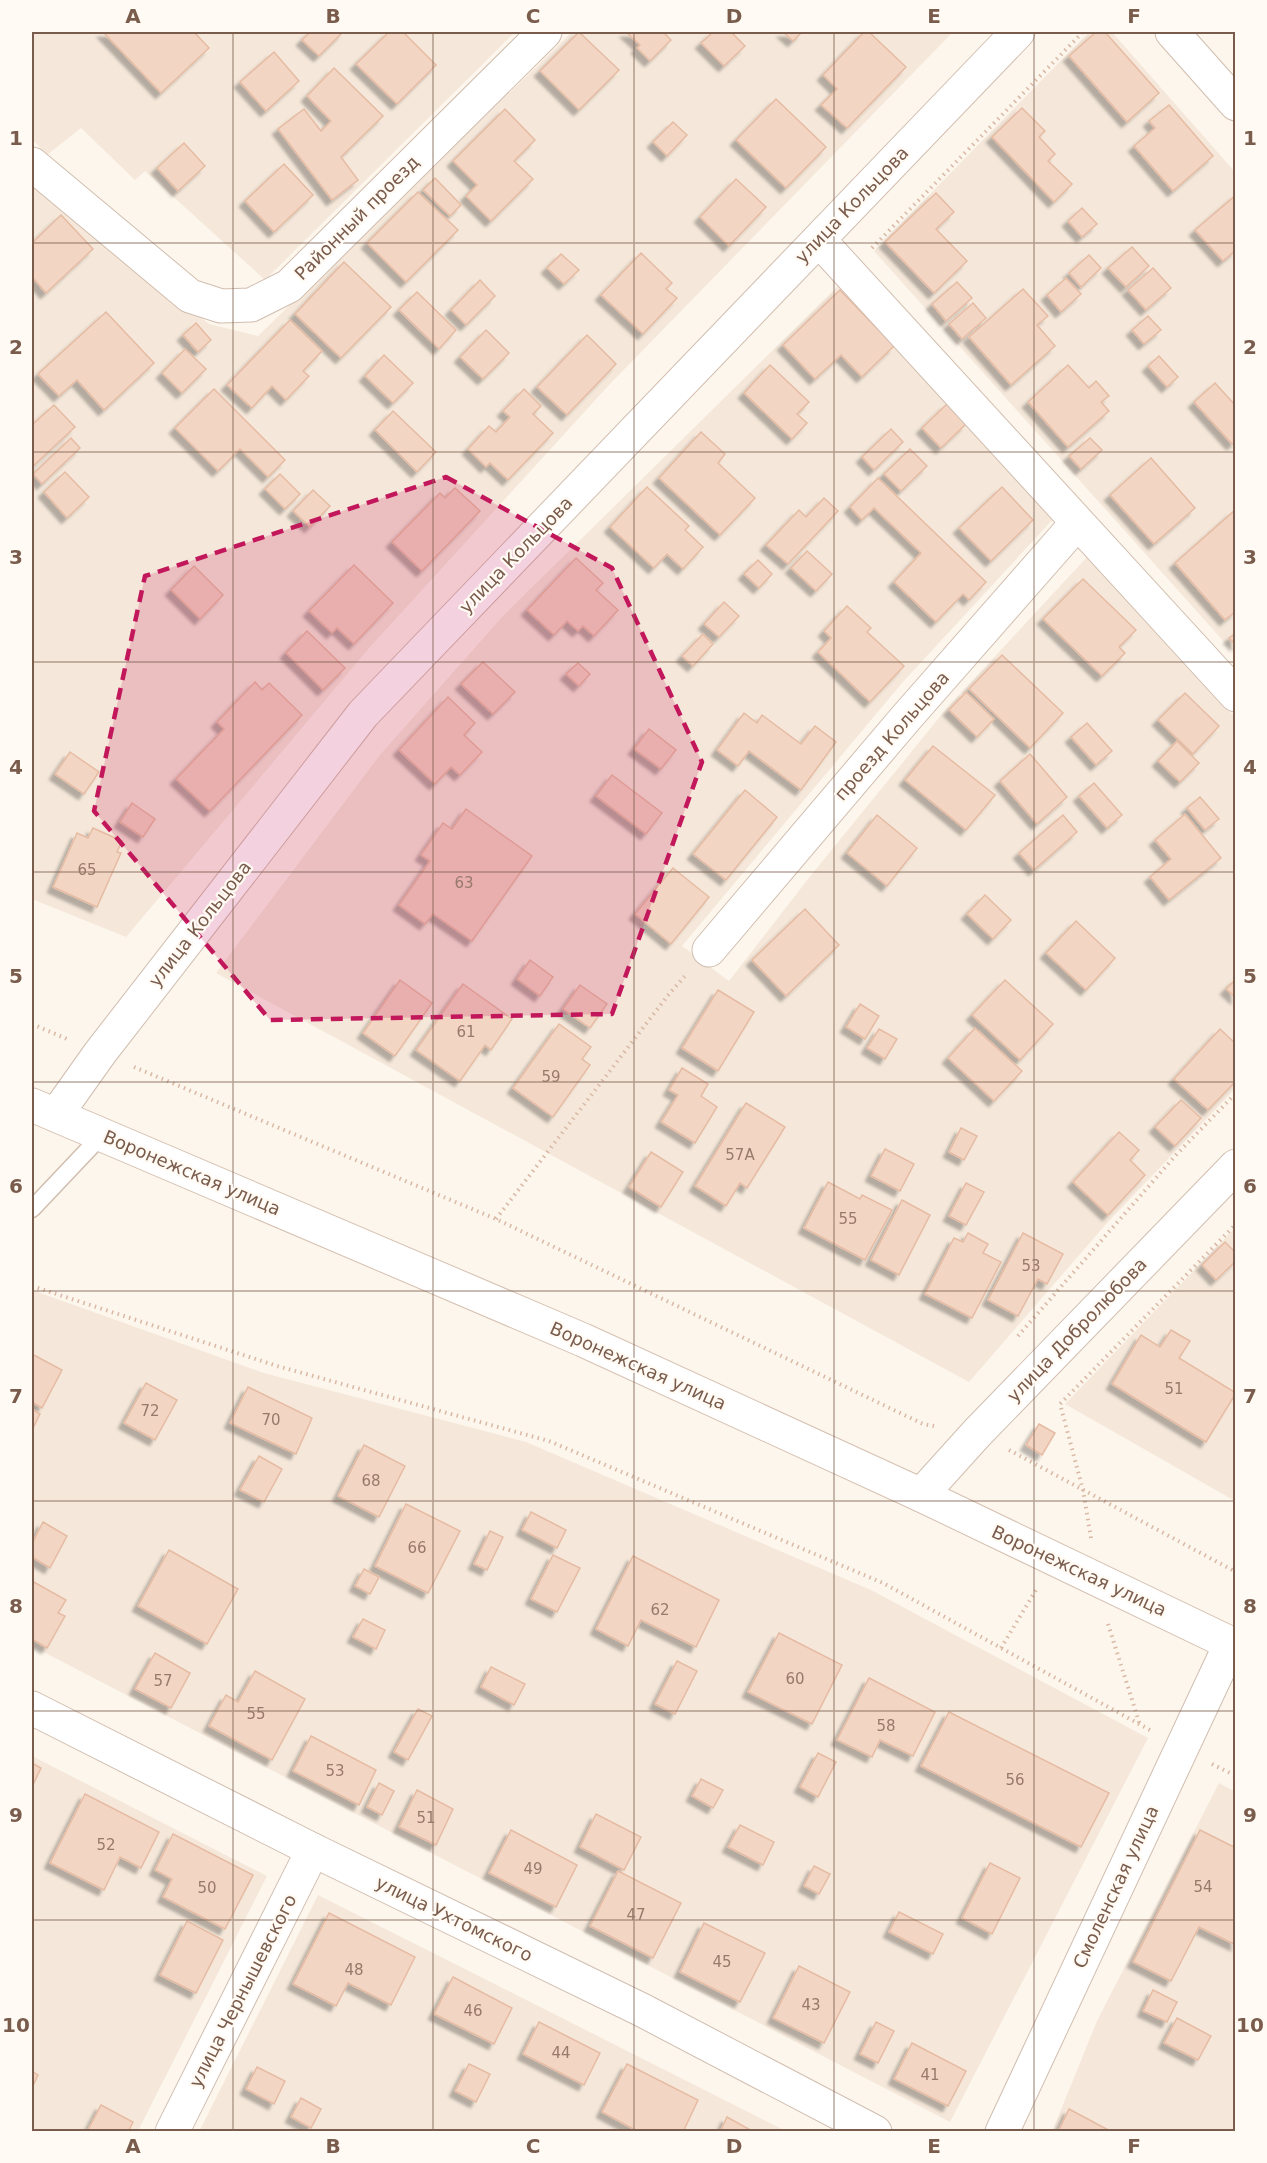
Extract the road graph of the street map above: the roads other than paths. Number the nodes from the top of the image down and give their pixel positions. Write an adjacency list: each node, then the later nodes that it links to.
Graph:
1 (544, 32): 5 (street, Районный проезд)
2 (1018, 32): 6 (street, улица Кольцова)
3 (1172, 32): 4 (street)
4 (1236, 104)
5 (32, 164)
6 (819, 240): 7 (street); 10 (street, улица Кольцова)
7 (1077, 523): 8 (street); 9 (street, проезд Кольцова)
8 (1236, 695)
9 (709, 950)
10 (44, 1110): 11 (street, Воронежская улица)
11 (102, 1135): 13 (lane); 14 (street, Воронежская улица)
12 (1236, 1166): 14 (street, улица Добролюбова)
13 (32, 1209)
14 (921, 1496): 15 (street, Воронежская улица)
15 (1233, 1645): 20 (street, Смоленская улица)
16 (32, 1708): 17 (street, улица Ухтомского)
17 (313, 1851): 18 (street, улица Чернышевского); 19 (street, улица Ухтомского)
18 (172, 2132)
19 (875, 2132)
20 (1002, 2132)

